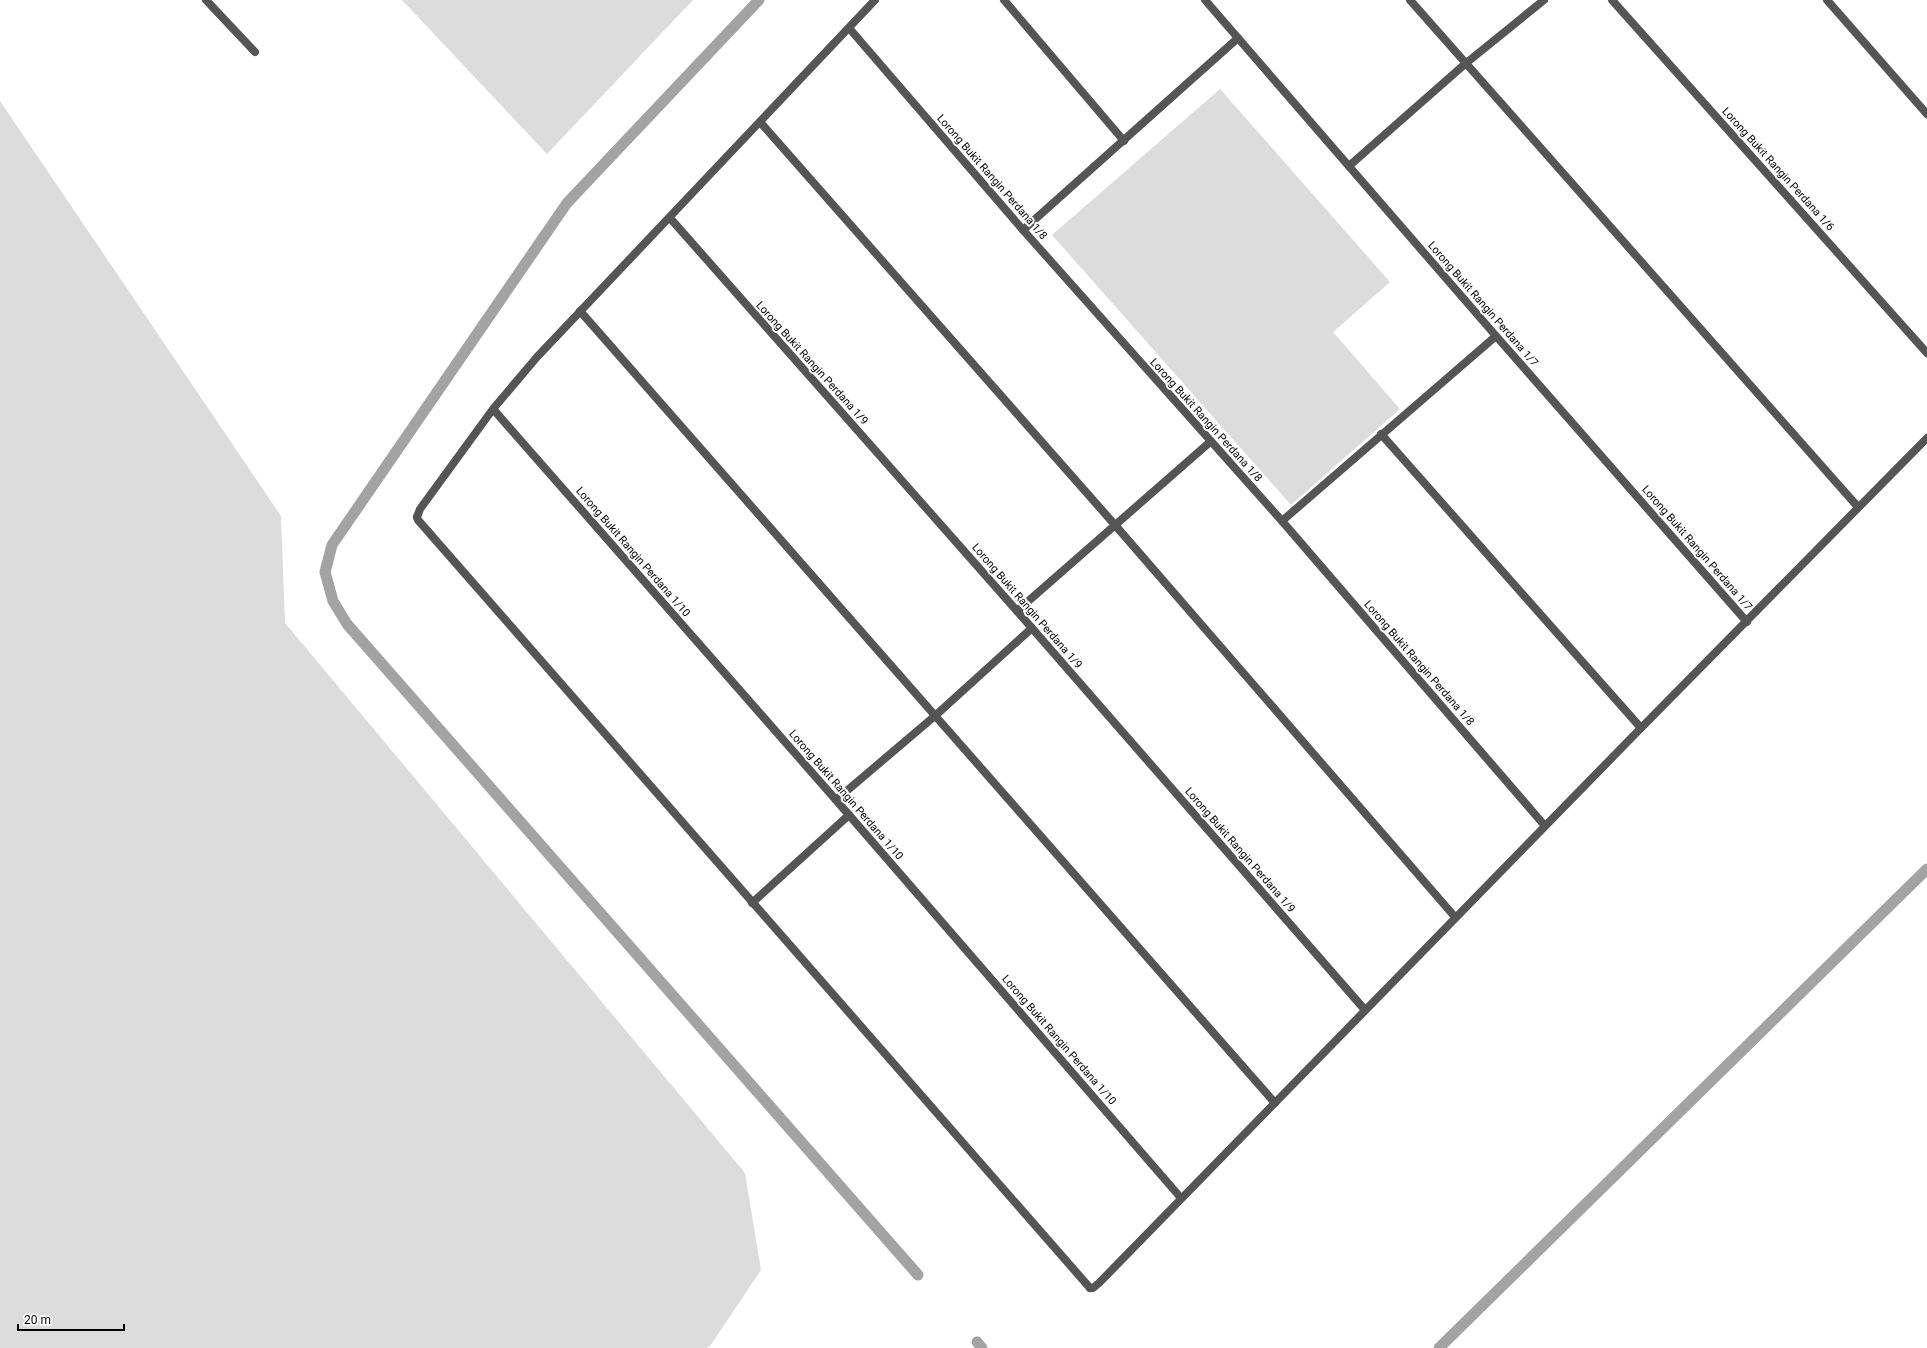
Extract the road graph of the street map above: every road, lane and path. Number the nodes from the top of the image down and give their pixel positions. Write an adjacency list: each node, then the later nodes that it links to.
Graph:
1 (206, 0): 11 (street)
2 (875, 0): 9 (street)
3 (1004, 0): 15 (street)
4 (1205, 0): 10 (street, Lorong Bukit Rangin Perdana 1/7)
5 (1410, 0): 12 (street)
6 (1544, 0): 12 (street)
7 (1612, 0): 21 (street, Lorong Bukit Rangin Perdana 1/6)
8 (1827, 0): 13 (street)
9 (849, 28): 14 (street); 18 (street, Lorong Bukit Rangin Perdana 1/8)
10 (1238, 38): 15 (street); 16 (street, Lorong Bukit Rangin Perdana 1/7)
11 (255, 52)
12 (1465, 64): 16 (street); 26 (street)
13 (1927, 114)
14 (760, 122): 17 (street); 28 (street)
15 (1124, 141): 18 (street)
16 (1349, 166): 20 (street, Lorong Bukit Rangin Perdana 1/7)
17 (670, 218): 19 (street); 29 (street, Lorong Bukit Rangin Perdana 1/9)
18 (1023, 230): 25 (street, Lorong Bukit Rangin Perdana 1/8)
19 (580, 311): 22 (street); 32 (street)
20 (1496, 336): 23 (street); 30 (street, Lorong Bukit Rangin Perdana 1/7)
21 (1927, 353)
22 (492, 409): 34 (street, Lorong Bukit Rangin Perdana 1/10); 37 (street)
23 (1381, 434): 27 (street); 33 (street)
24 (1927, 438): 26 (street)
25 (1210, 442): 27 (street, Lorong Bukit Rangin Perdana 1/8); 28 (street)
26 (1858, 508): 30 (street)
27 (1282, 521): 36 (street, Lorong Bukit Rangin Perdana 1/8)
28 (1115, 525): 29 (street); 38 (street)
29 (1017, 611): 31 (street, Lorong Bukit Rangin Perdana 1/9)
30 (1747, 622): 33 (street)
31 (1032, 628): 32 (street); 39 (street, Lorong Bukit Rangin Perdana 1/9)
32 (936, 715): 34 (street); 40 (street)
33 (1641, 728): 36 (street)
34 (836, 800): 35 (street, Lorong Bukit Rangin Perdana 1/10)
35 (849, 815): 37 (street); 41 (street, Lorong Bukit Rangin Perdana 1/10)
36 (1545, 826): 38 (street)
37 (752, 902): 41 (street)
38 (1456, 918): 39 (street)
39 (1365, 1010): 40 (street)
40 (1275, 1103): 41 (street)
41 (1181, 1198)

